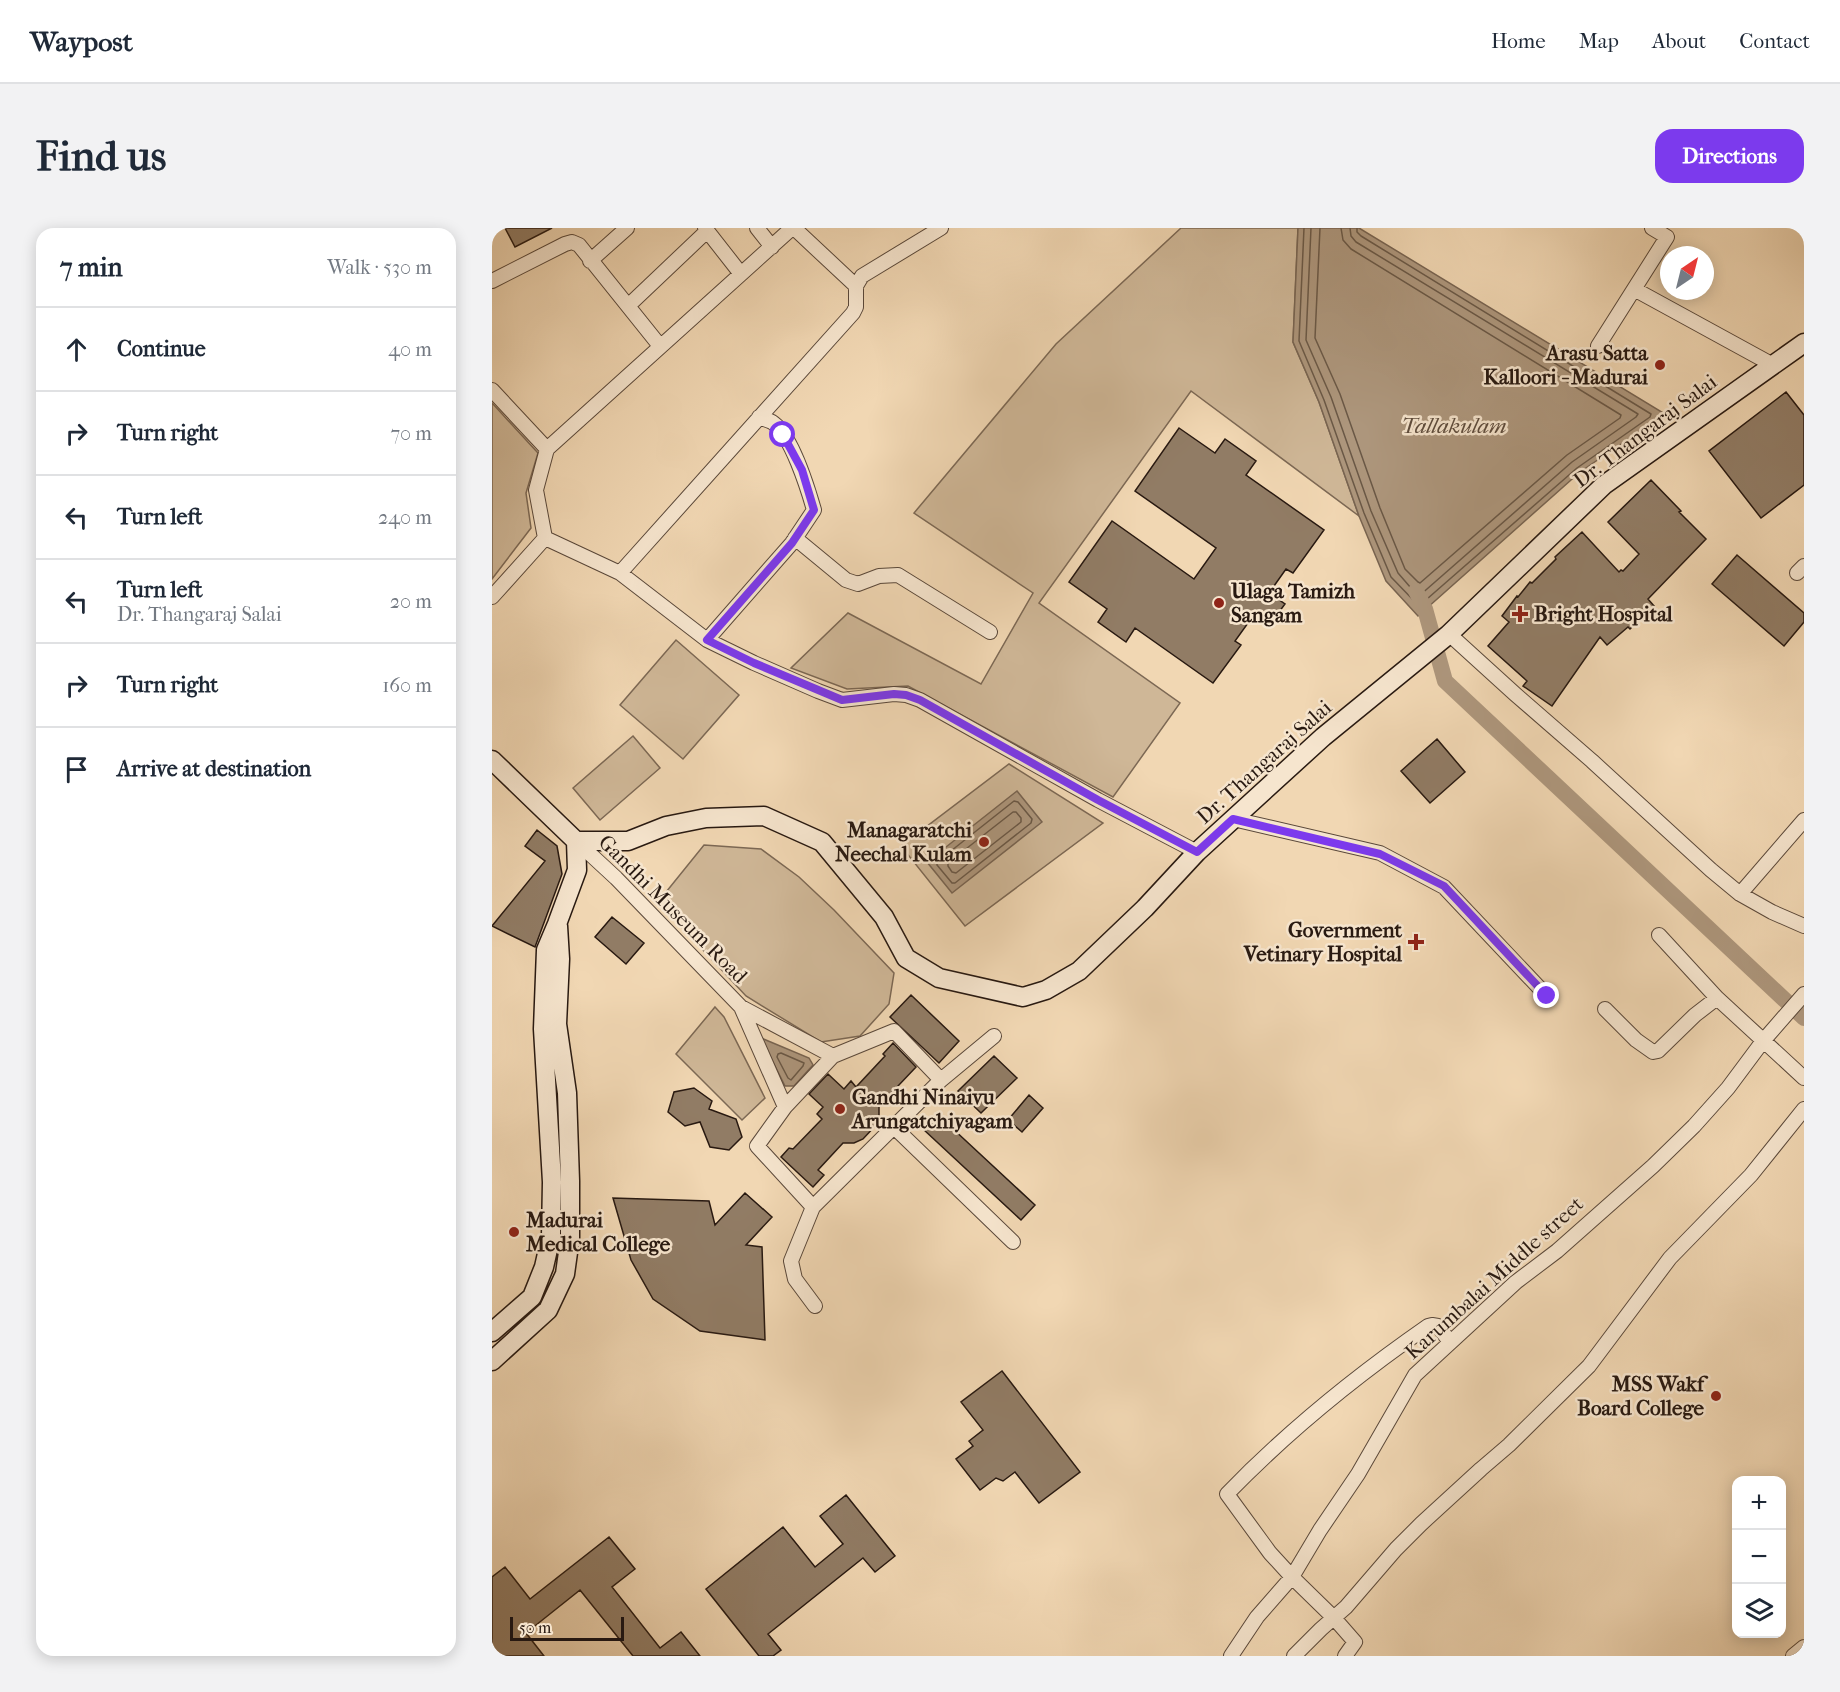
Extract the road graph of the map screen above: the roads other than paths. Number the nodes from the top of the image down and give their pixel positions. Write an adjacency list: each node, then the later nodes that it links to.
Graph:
1 (627, 228): 8 (street)
2 (757, 228): 7 (street)
3 (793, 228): 7 (street); 11 (street)
4 (940, 228): 11 (street)
5 (1652, 228): 12 (street)
6 (706, 229): 9 (street); 13 (street)
7 (772, 247): 9 (street)
8 (590, 261): 10 (street); 13 (street)
9 (741, 274): 15 (street)
10 (492, 281)
11 (856, 286): 19 (street)
12 (1634, 289): 16 (street); 17 (street)
13 (628, 306): 15 (street)
14 (1804, 343): 17 (street, Dr. Thangaraj Salai)
15 (660, 346): 20 (street)
16 (1598, 346)
17 (1773, 365): 26 (street, Dr. Thangaraj Salai)
18 (492, 390): 20 (street)
19 (759, 417): 22 (street); 23 (street)
20 (547, 449): 21 (street)
21 (545, 538): 23 (street); 24 (street)
22 (795, 538): 25 (street); 27 (street)
23 (620, 573): 27 (street)
24 (492, 597)
25 (990, 632)
26 (1449, 634): 29 (street, Dr. Thangaraj Salai); 33 (street)
27 (707, 640): 32 (street)
28 (492, 760): 31 (street)
29 (1233, 819): 32 (street, Dr. Thangaraj Salai); 37 (street)
30 (1804, 820): 33 (street)
31 (576, 841): 32 (street, Dr. Thangaraj Salai); 34 (street); 40 (street, Gandhi Museum Road)
32 (1197, 852)
33 (1740, 894): 35 (street)
34 (557, 924): 53 (street); 55 (street)
35 (1804, 926)
36 (1659, 935): 38 (street)
37 (1547, 996)
38 (1717, 998): 41 (street); 43 (street)
39 (1801, 998): 43 (street, Karumbalai Middle street)
40 (741, 1007): 44 (street, Gandhi Museum Road); 47 (street, Gandhi Museum Road)
41 (1605, 1009)
42 (994, 1036): 46 (street)
43 (1763, 1041): 45 (street); 54 (street, Karumbalai Middle street)
44 (833, 1056): 46 (street); 47 (street)
45 (1804, 1078)
46 (941, 1080): 49 (street)
47 (785, 1107): 50 (street)
48 (1804, 1109): 57 (street)
49 (894, 1127): 50 (street); 51 (street)
50 (813, 1207): 52 (street)
51 (1013, 1242)
52 (815, 1306)
53 (492, 1332)
54 (1450, 1342): 56 (street, Karumbalai Middle street); 56 (street)
55 (492, 1361)
56 (1292, 1577): 57 (street); 59 (street, Karumbalai Middle street)
57 (1334, 1618): 60 (street); 61 (street)
58 (1804, 1647): 62 (street)
59 (1231, 1656)
60 (1293, 1656)
61 (1345, 1656)
62 (1793, 1656)

